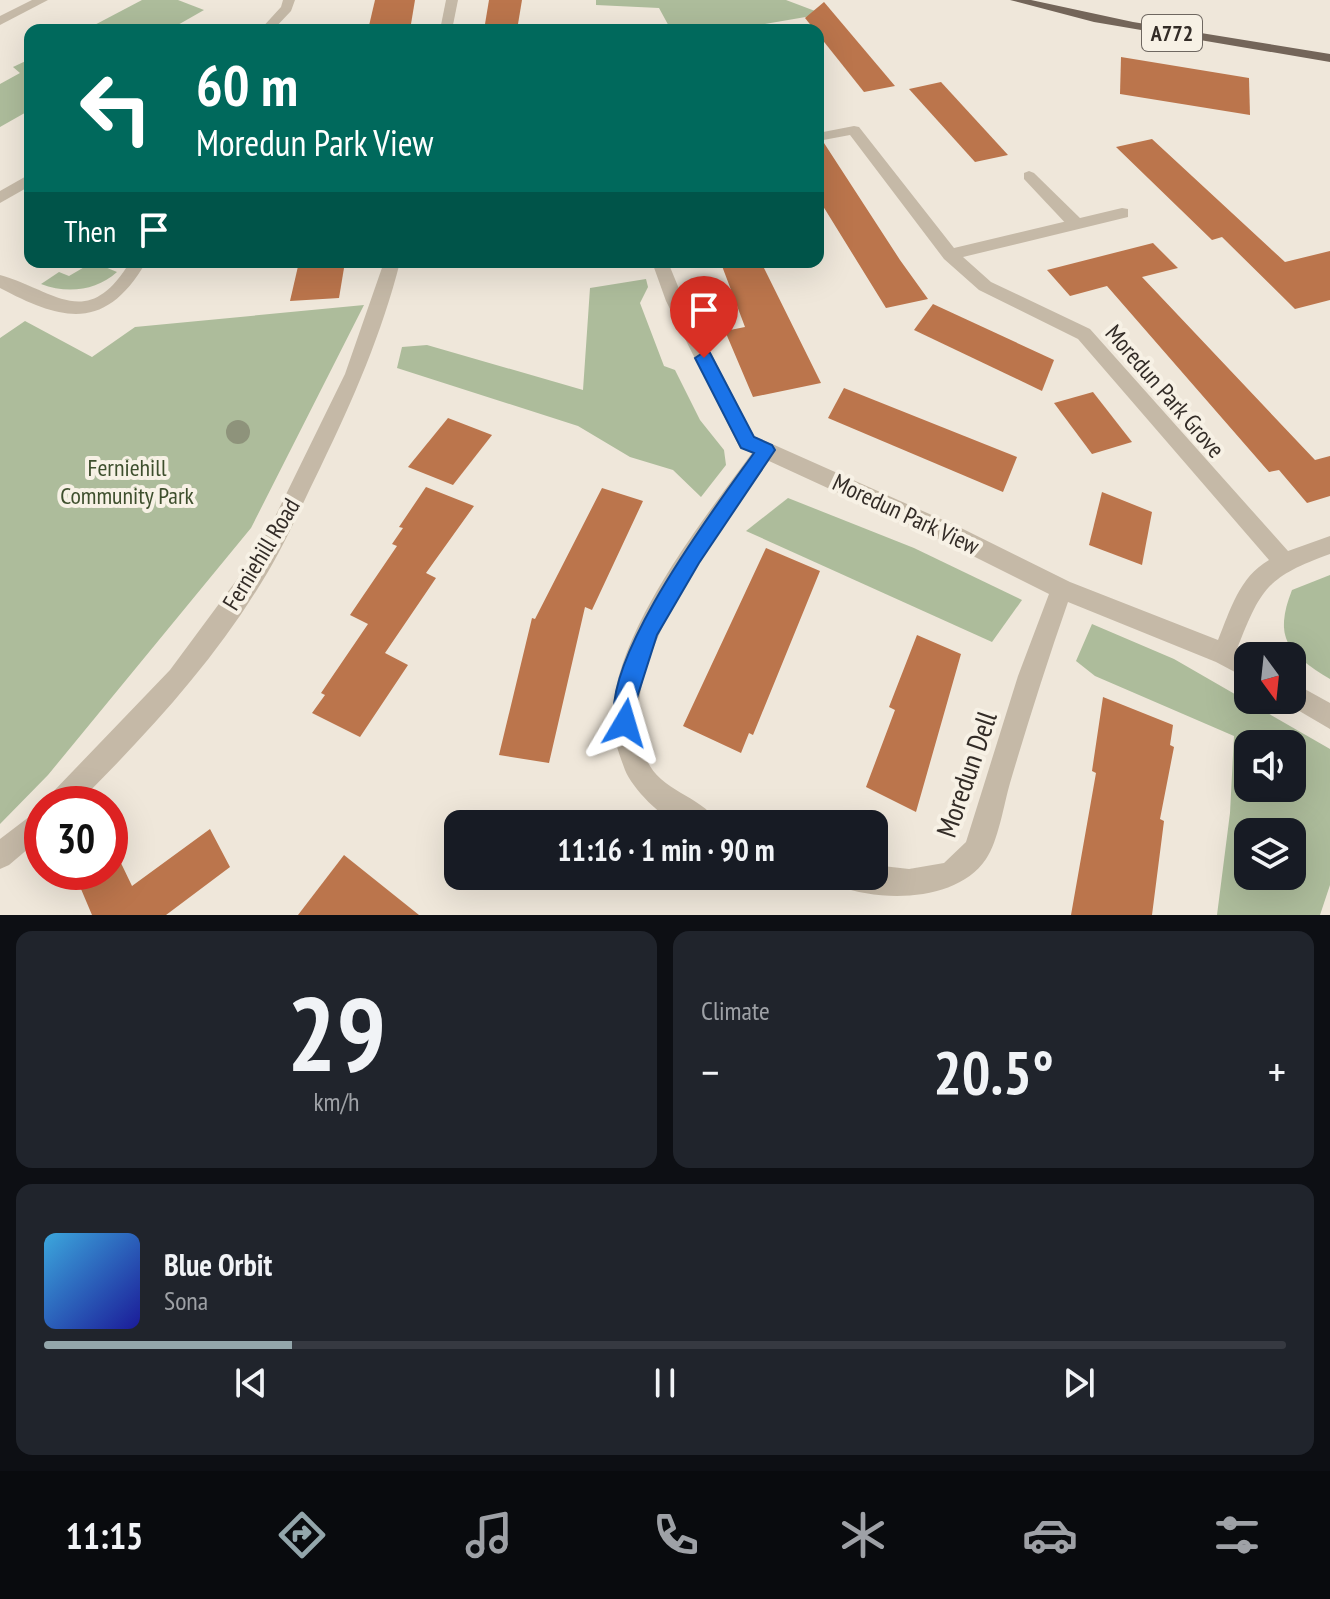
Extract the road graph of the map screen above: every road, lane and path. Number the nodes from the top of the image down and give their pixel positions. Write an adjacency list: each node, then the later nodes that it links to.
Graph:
1 (42, 0): 5 (street)
2 (289, 0): 6 (street)
3 (452, 0): 7 (street)
4 (1016, 0): 8 (main road, A772)
5 (0, 21)
6 (272, 24)
7 (447, 24)
8 (1330, 58)
9 (824, 136): 15 (street, Moredun Park Grove)
10 (1029, 176): 14 (street)
11 (24, 183): 12 (street)
12 (0, 198)
13 (1122, 213): 14 (street)
14 (1076, 224): 15 (street)
15 (950, 255): 22 (street, Moredun Park Grove)
16 (134, 268): 19 (street)
17 (390, 268): 28 (street, Ferniehill Road)
18 (662, 268): 20 (street, Moredun Park View)
19 (0, 281)
20 (766, 450): 23 (street, Moredun Park View); 29 (street)
21 (1330, 545): 22 (street)
22 (1283, 561): 24 (street)
23 (1062, 589): 24 (street, Moredun Park View); 32 (street, Moredun Dell)
24 (1224, 654): 25 (street, Moredun Park View)
25 (1234, 660)
26 (1306, 702): 27 (street)
27 (1330, 717)
28 (76, 786)
29 (683, 810)
30 (24, 835): 31 (street)
31 (0, 856)
32 (888, 881)

